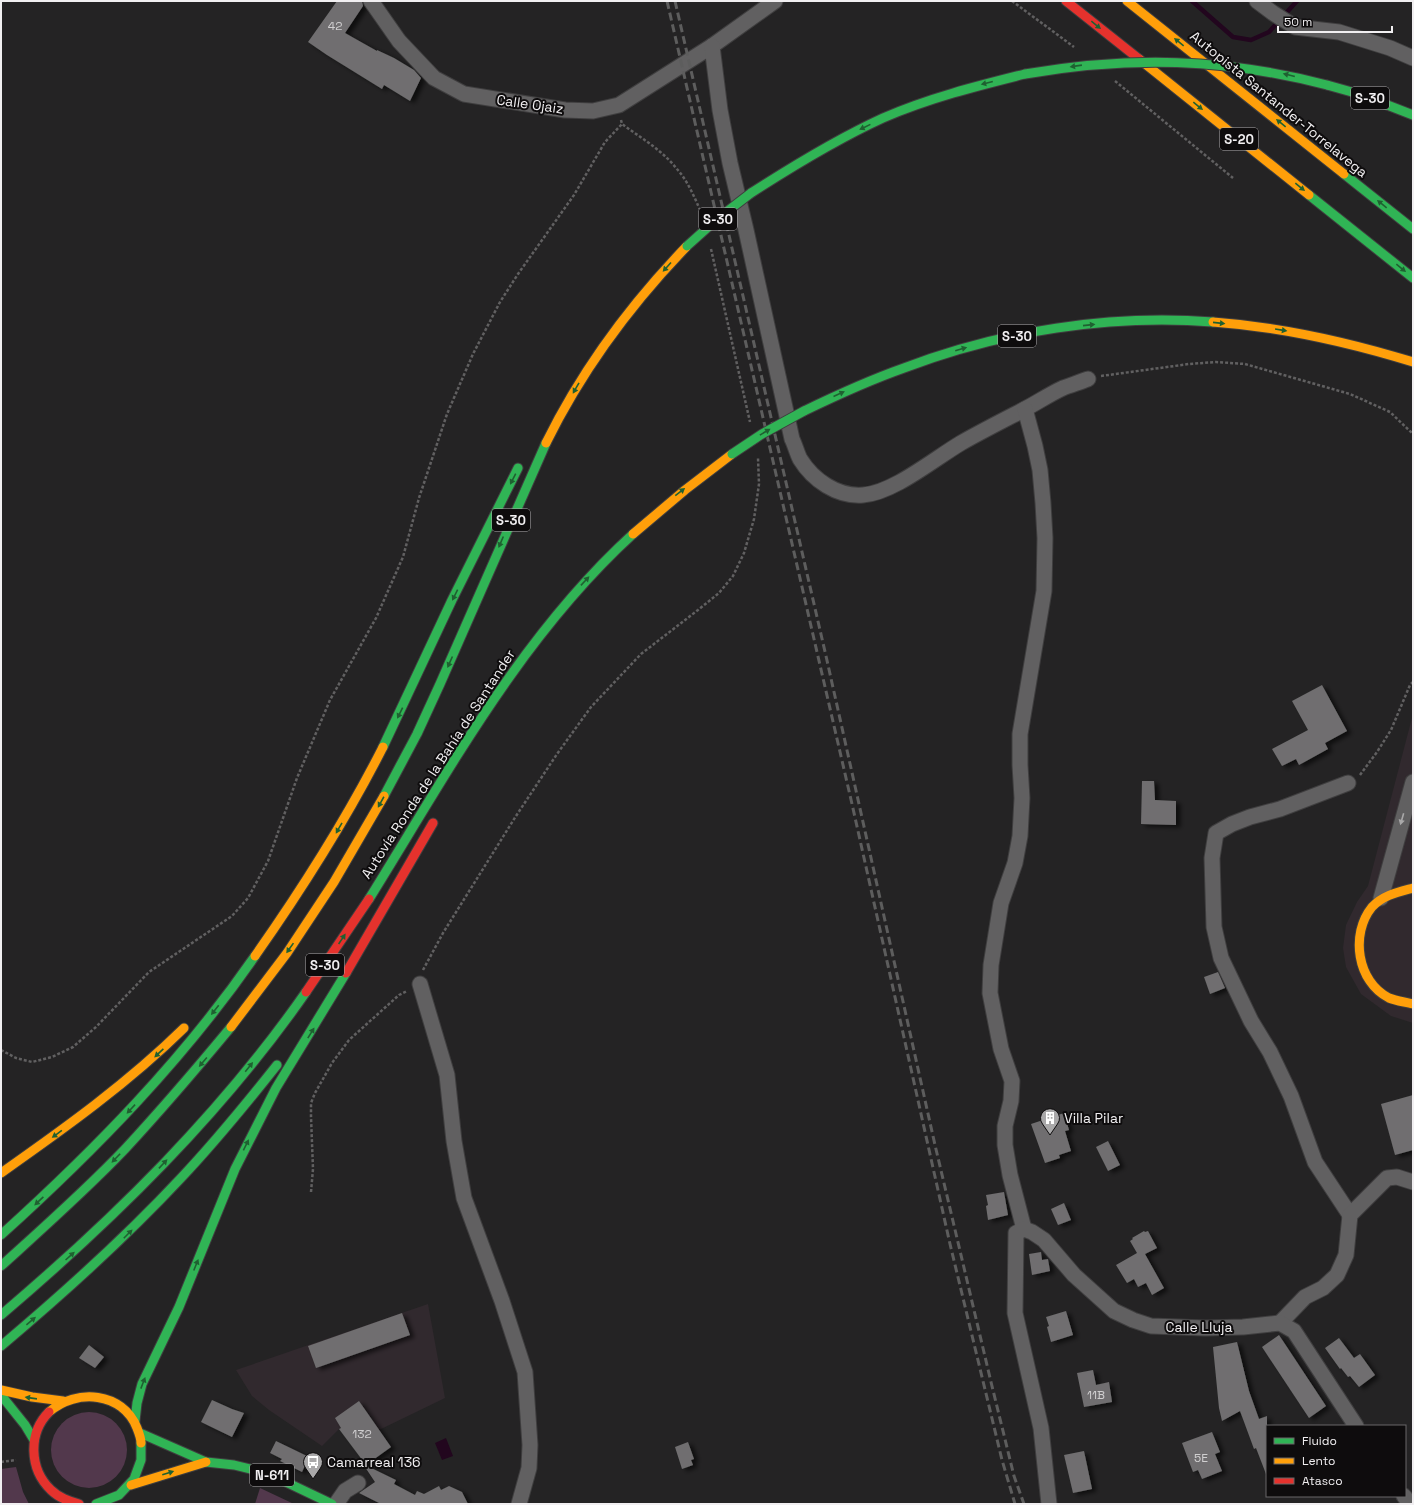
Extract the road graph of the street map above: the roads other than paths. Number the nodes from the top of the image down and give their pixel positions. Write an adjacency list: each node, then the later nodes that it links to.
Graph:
1 (371, 1): 6 (street, Calle Ojaiz)
2 (775, 1): 6 (street, Calle Ojaiz)
3 (1066, 1): 10 (main road, S-20, one-way to 10)
4 (1127, 1): 9 (main road, Autopista Santander-Torrelavega / S-20, one-way to 4)
5 (1257, 1): 7 (street)
6 (712, 46): 15 (street)
7 (1413, 58)
8 (1413, 115): 11 (main road, Autovía Ronda de la Bahía de Santander / S-30, one-way to 11, bridge)
9 (1413, 228)
10 (1413, 278)
11 (649, 288): 14 (main road); 37 (main road, Autovía Ronda de la Bahía de Santander / S-30, one-way to 37)
12 (1413, 362): 17 (main road, Autovía Ronda de la Bahía de Santander / S-30, one-way to 12, bridge)
13 (1088, 379): 15 (street)
14 (565, 389)
15 (1025, 409): 35 (street)
16 (524, 457): 25 (main road, one-way to 25)
17 (559, 610): 18 (main road); 38 (main road, Autovía Ronda de la Bahía de Santander / S-30, one-way to 17)
18 (500, 708)
19 (1413, 782): 23 (street, one-way to 23)
20 (1348, 783): 34 (street)
21 (439, 814): 24 (main road)
22 (1413, 888): 23 (main road)
23 (1381, 898): 28 (main road)
24 (372, 926): 30 (main road); 44 (main road, one-way to 24)
25 (272, 933): 27 (main road); 36 (main road, one-way to 36)
26 (420, 984): 55 (street)
27 (209, 1003)
28 (1413, 1004)
29 (190, 1023): 32 (main road, one-way to 32)
30 (290, 1048)
31 (281, 1059): 40 (main road, one-way to 31)
32 (1, 1174)
33 (1413, 1182): 34 (street)
34 (1350, 1215): 39 (street)
35 (1024, 1229): 39 (street, Calle Lluja); 56 (street)
36 (1, 1235)
37 (1, 1266)
38 (1, 1315)
39 (1280, 1323): 45 (street)
40 (1, 1346)
41 (1, 1390): 43 (main road, N-611, one-way to 41)
42 (1, 1395): 47 (main road)
43 (63, 1401): 44 (main road, N-611); 47 (main road, N-611)
44 (135, 1422): 46 (main road, N-611)
45 (1355, 1425)
46 (140, 1433): 48 (main road, N-611); 50 (main road, N-611)
47 (34, 1440): 51 (main road, N-611)
48 (206, 1462): 50 (main road, N-611, one-way to 48); 53 (main road, N-611)
49 (358, 1483): 54 (street)
50 (131, 1486): 52 (main road, N-611)
51 (79, 1504)
52 (96, 1504)
53 (332, 1504)
54 (336, 1504)
55 (519, 1504)
56 (1049, 1504)

